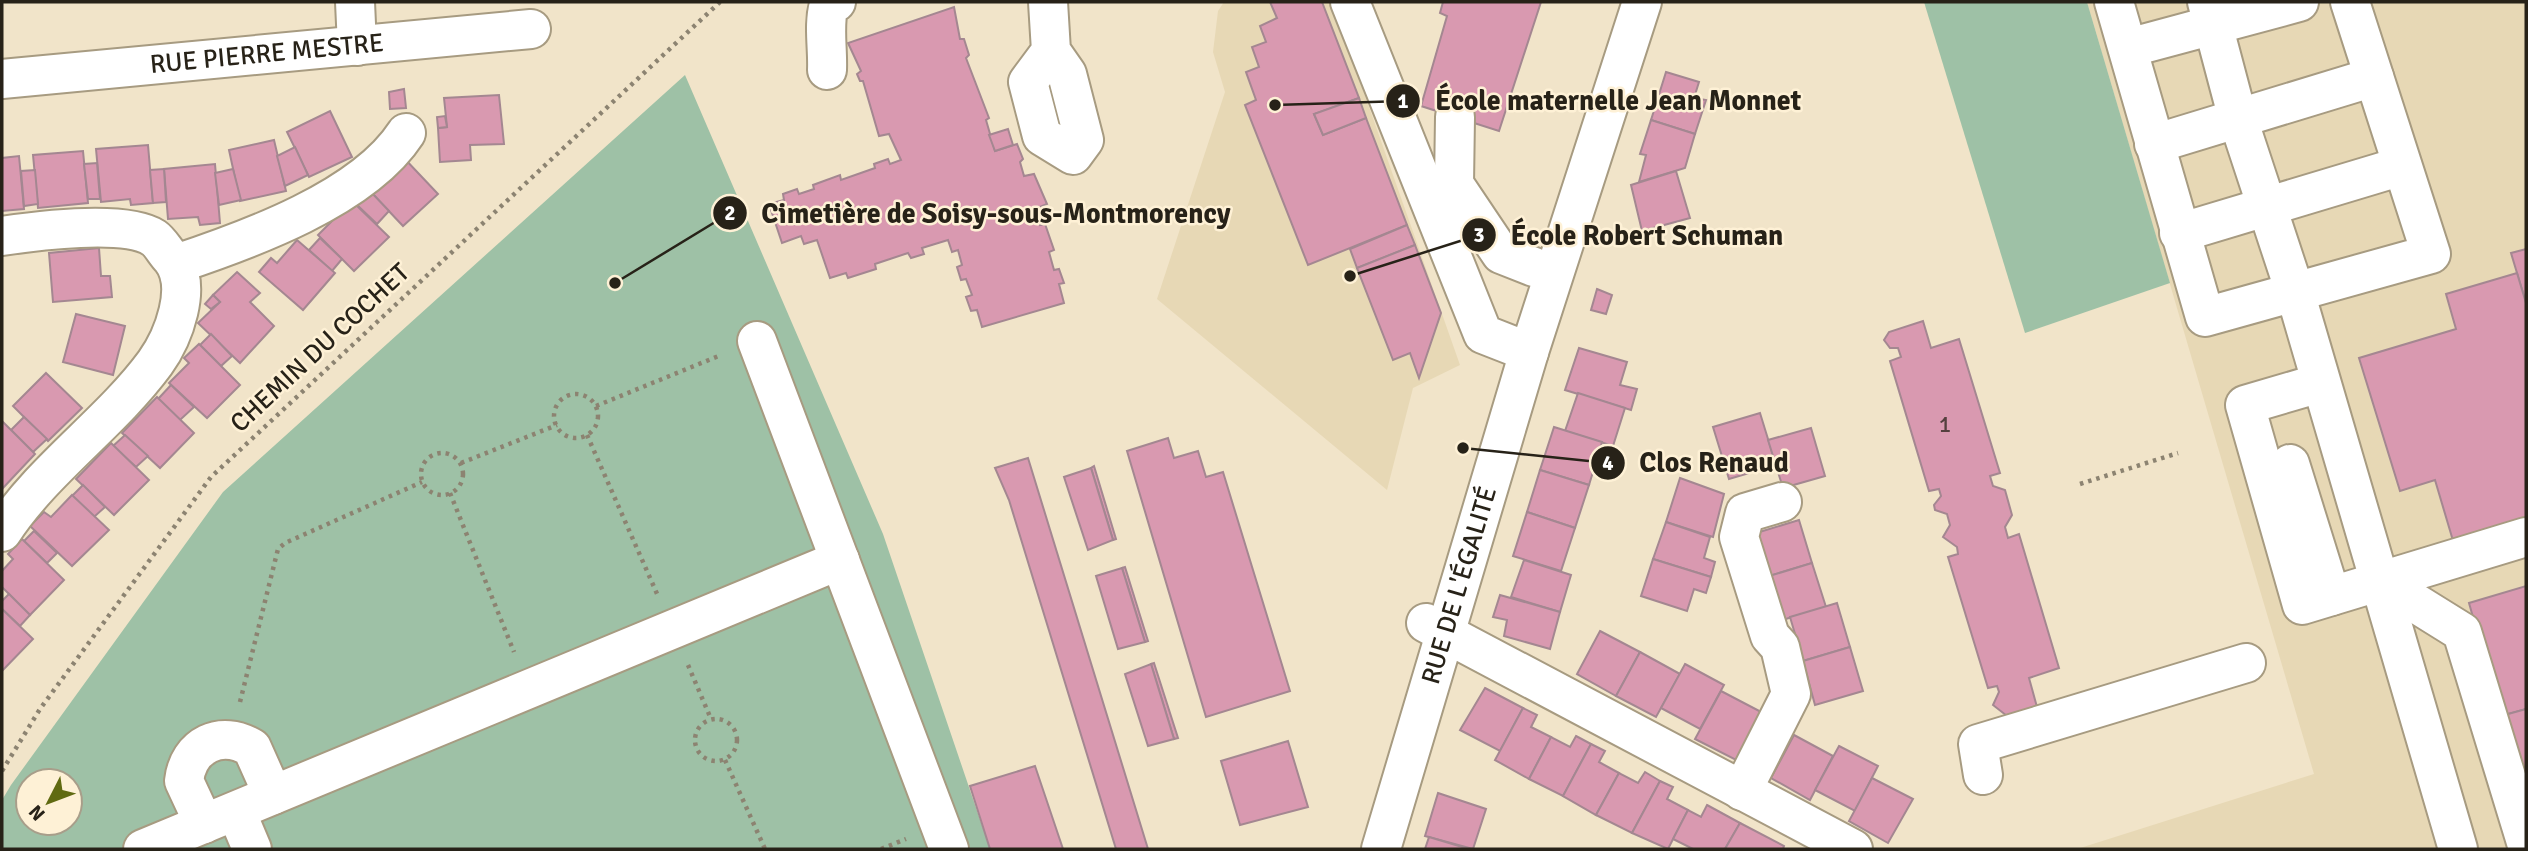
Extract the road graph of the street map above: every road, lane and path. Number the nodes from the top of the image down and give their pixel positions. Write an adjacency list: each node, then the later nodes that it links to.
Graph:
1 (355, 2): 13 (street)
2 (720, 2): 55 (path, CHEMIN DU COCHET)
3 (836, 2): 16 (street)
4 (1048, 2): 15 (street)
5 (1350, 2): 31 (street)
6 (1616, 2): 28 (street, RUE DE L'ÉGALITÉ)
7 (1642, 2): 31 (street, RUE DE L'ÉGALITÉ)
8 (2114, 2): 14 (street)
9 (2299, 2): 11 (street)
10 (2350, 2): 17 (street)
11 (2211, 14): 14 (street); 20 (street)
12 (531, 29): 13 (street, RUE PIERRE MESTRE)
13 (357, 46): 18 (street, RUE PIERRE MESTRE)
14 (2128, 48): 22 (street)
15 (1051, 51)
16 (827, 70)
17 (2374, 78): 20 (street); 23 (street)
18 (2, 79)
19 (1455, 117): 28 (street)
20 (2238, 119): 22 (street); 24 (street)
21 (406, 133): 27 (street)
22 (2154, 144): 25 (street)
23 (2403, 166): 24 (street); 29 (street)
24 (2269, 207): 25 (street); 29 (street)
25 (2179, 233): 29 (street)
26 (2, 236): 27 (street)
27 (176, 264): 44 (street)
28 (1534, 267): 31 (street, RUE DE L'ÉGALITÉ)
29 (2295, 292): 32 (street)
30 (757, 341): 33 (path); 46 (street)
31 (1520, 349): 48 (street, RUE DE L'ÉGALITÉ)
32 (2320, 383): 40 (street); 43 (street)
33 (596, 406): 34 (path); 35 (path)
34 (557, 425): 35 (path); 37 (path)
35 (587, 435): 49 (path)
36 (2178, 453): 39 (path)
37 (461, 463): 38 (path); 41 (path)
38 (422, 482): 41 (path); 53 (path)
39 (2080, 484)
40 (2353, 490): 43 (street); 47 (street)
41 (450, 494): 51 (path)
42 (1782, 502): 57 (street)
43 (2291, 510): 47 (street)
44 (2, 532)
45 (2526, 537): 47 (street)
46 (840, 560): 49 (street); 64 (street)
47 (2380, 581): 60 (street); 68 (street)
48 (1437, 628): 57 (street); 65 (street, RUE DE L'ÉGALITÉ); 66 (street, RUE DE L'ÉGALITÉ)
49 (672, 630): 51 (street); 52 (path)
50 (2246, 663): 56 (street)
51 (529, 689): 58 (street)
52 (711, 719): 54 (path); 54 (path)
53 (232, 739): 58 (street); 59 (street)
54 (725, 760): 63 (path)
55 (2, 771)
56 (1983, 775)
57 (1742, 791): 67 (street)
58 (273, 795): 59 (street)
59 (220, 817): 61 (street); 62 (street)
60 (2526, 842)
61 (143, 849)
62 (252, 849)
63 (765, 849)
64 (950, 849)
65 (1357, 849)
66 (1381, 849)
67 (1853, 849)
68 (2458, 849)

